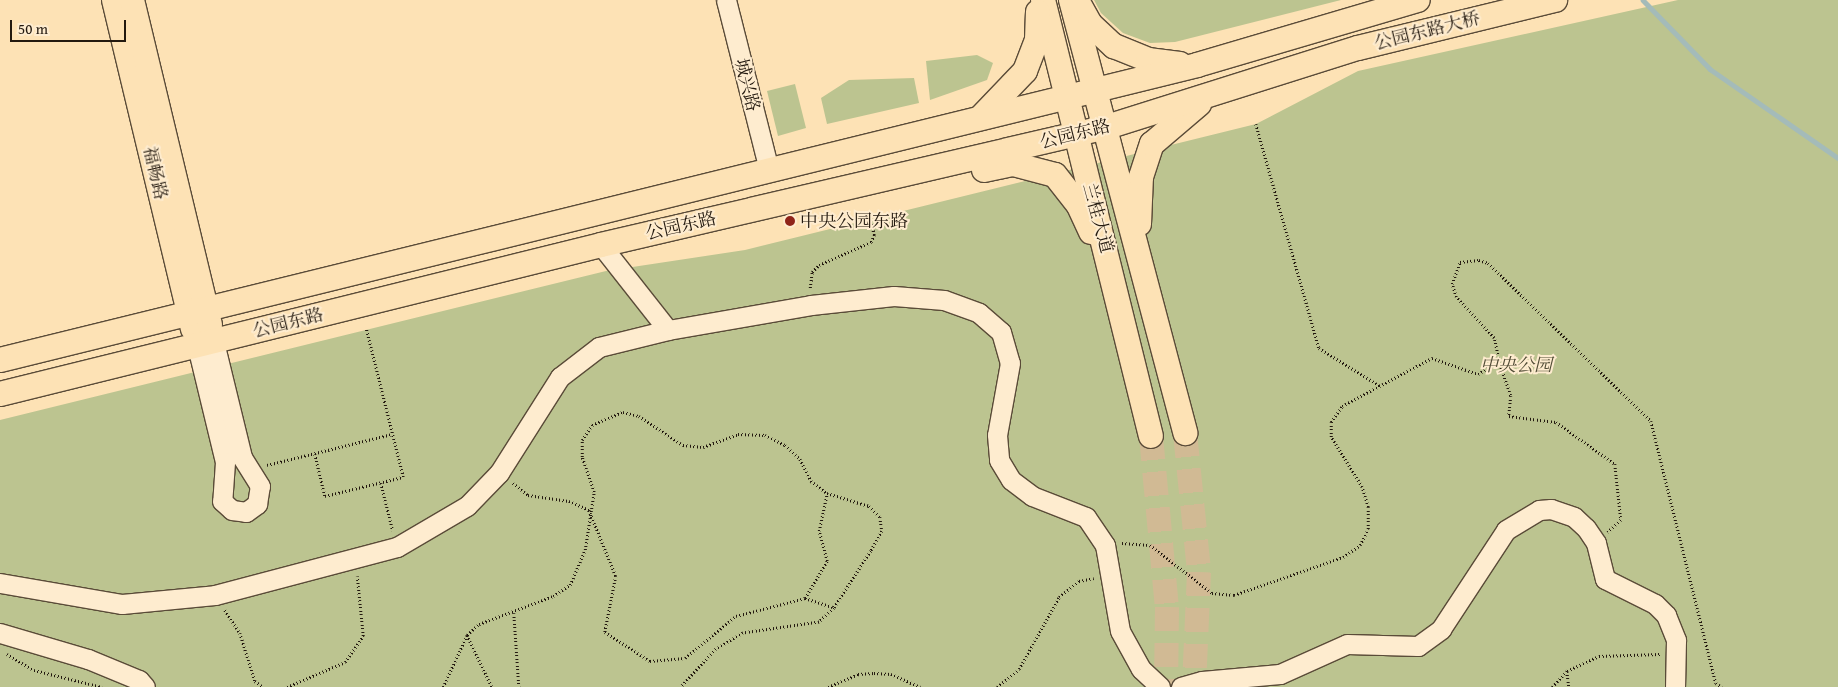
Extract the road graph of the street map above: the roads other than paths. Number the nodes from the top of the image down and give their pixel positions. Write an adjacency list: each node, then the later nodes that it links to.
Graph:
1 (114, 0): 24 (main road, 福畅路)
2 (132, 0): 24 (main road, 福畅路)
3 (726, 0): 19 (street, 城兴路)
4 (1038, 0): 16 (main road)
5 (1043, 0): 15 (main road, 兰桂大道)
6 (1071, 0): 13 (main road, 兰桂大道)
7 (1077, 0): 12 (main road)
8 (1418, 0): 10 (main road, 公园东路大桥)
9 (1555, 0): 11 (main road, 公园东路大桥)
10 (1345, 18): 12 (main road, 公园东路)
11 (1358, 48): 14 (main road, 公园东路)
12 (1197, 65): 13 (main road, 公园东路)
13 (1097, 89): 15 (main road, 公园东路); 17 (main road, 兰桂大道)
14 (1222, 90): 17 (main road, 公园东路); 22 (main road)
15 (1066, 96): 16 (main road, 公园东路); 18 (main road, 兰桂大道)
16 (982, 117): 19 (main road, 公园东路)
17 (1107, 127): 18 (main road, 公园东路); 22 (main road, 兰桂大道)
18 (1075, 134): 20 (main road, 公园东路); 23 (main road, 兰桂大道)
19 (768, 170): 24 (main road, 公园东路)
20 (869, 182): 21 (main road, 公园东路); 23 (main road)
21 (601, 244): 25 (street); 26 (main road, 公园东路)
22 (1138, 248): 29 (main road, 兰桂大道)
23 (1116, 282): 30 (main road, 兰桂大道)
24 (198, 312): 26 (main road, 福畅路); 27 (main road, 公园东路)
25 (668, 330): 31 (street); 34 (street)
26 (206, 344): 26 (street); 28 (main road, 公园东路)
27 (0, 360)
28 (0, 394)
29 (1185, 433)
30 (1151, 436)
31 (2, 588)
32 (0, 633): 33 (street)
33 (146, 687)
34 (1160, 687)
35 (1181, 687): 36 (street)
36 (1675, 687)

